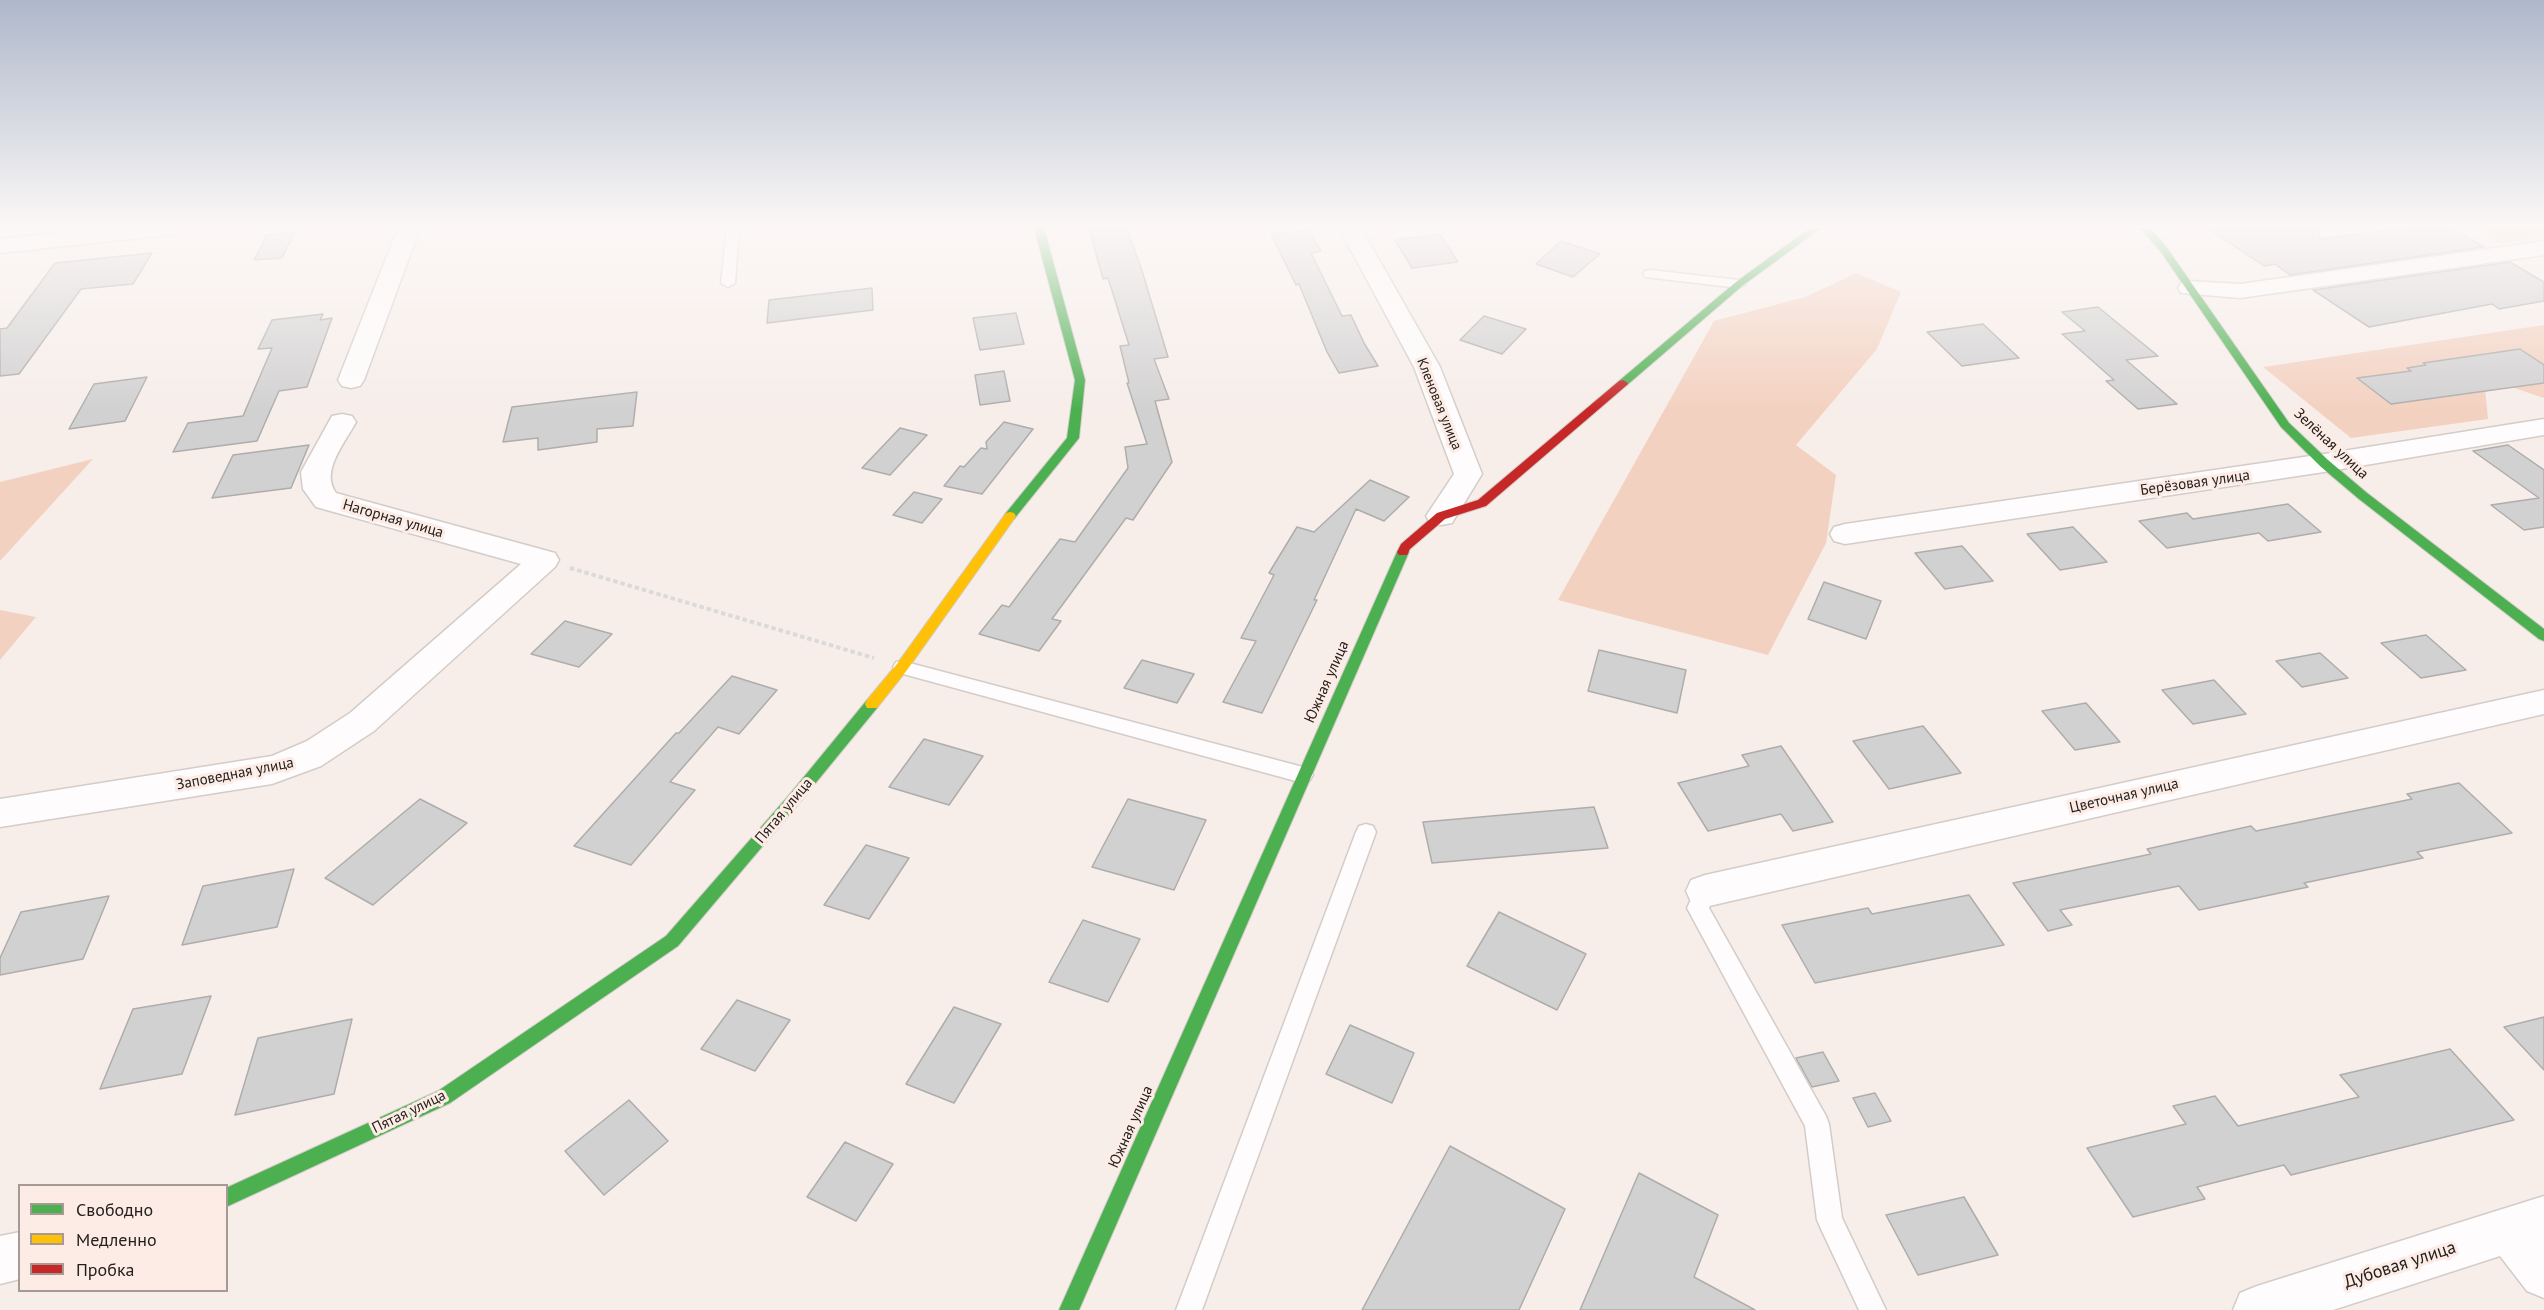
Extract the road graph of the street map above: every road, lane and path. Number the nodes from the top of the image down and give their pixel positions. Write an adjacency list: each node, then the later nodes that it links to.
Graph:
1 (386, 289): 8 (street)
2 (1055, 289): 16 (street, Пятая улица)
3 (1384, 289): 12 (street, Кленовая улица)
4 (1733, 289): 12 (street, Южная улица)
5 (2191, 289): 11 (street, Зелёная улица)
6 (2209, 289): 7 (street)
7 (2253, 289)
8 (351, 380)
9 (342, 422): 14 (street, Нагорная улица)
10 (2544, 427): 11 (street, Берёзовая улица)
11 (2324, 464): 13 (street, Берёзовая улица); 15 (street, Зелёная улица)
12 (1441, 516): 18 (street, Южная улица)
13 (1845, 534)
14 (544, 560): 16 (path); 19 (street, Заповедная улица)
15 (2544, 636)
16 (902, 667): 18 (lane); 22 (street, Пятая улица)
17 (2544, 702): 21 (street, Цветочная улица)
18 (1303, 775): 27 (street, Южная улица)
19 (0, 813)
20 (1366, 832): 28 (lane)
21 (1705, 891): 29 (lane)
22 (228, 1197)
23 (2526, 1225): 26 (street); 30 (street, Дубовая улица)
24 (18, 1256): 25 (street)
25 (0, 1260)
26 (2544, 1274)
27 (1069, 1310)
28 (1189, 1310)
29 (1873, 1310)
30 (2257, 1310)

